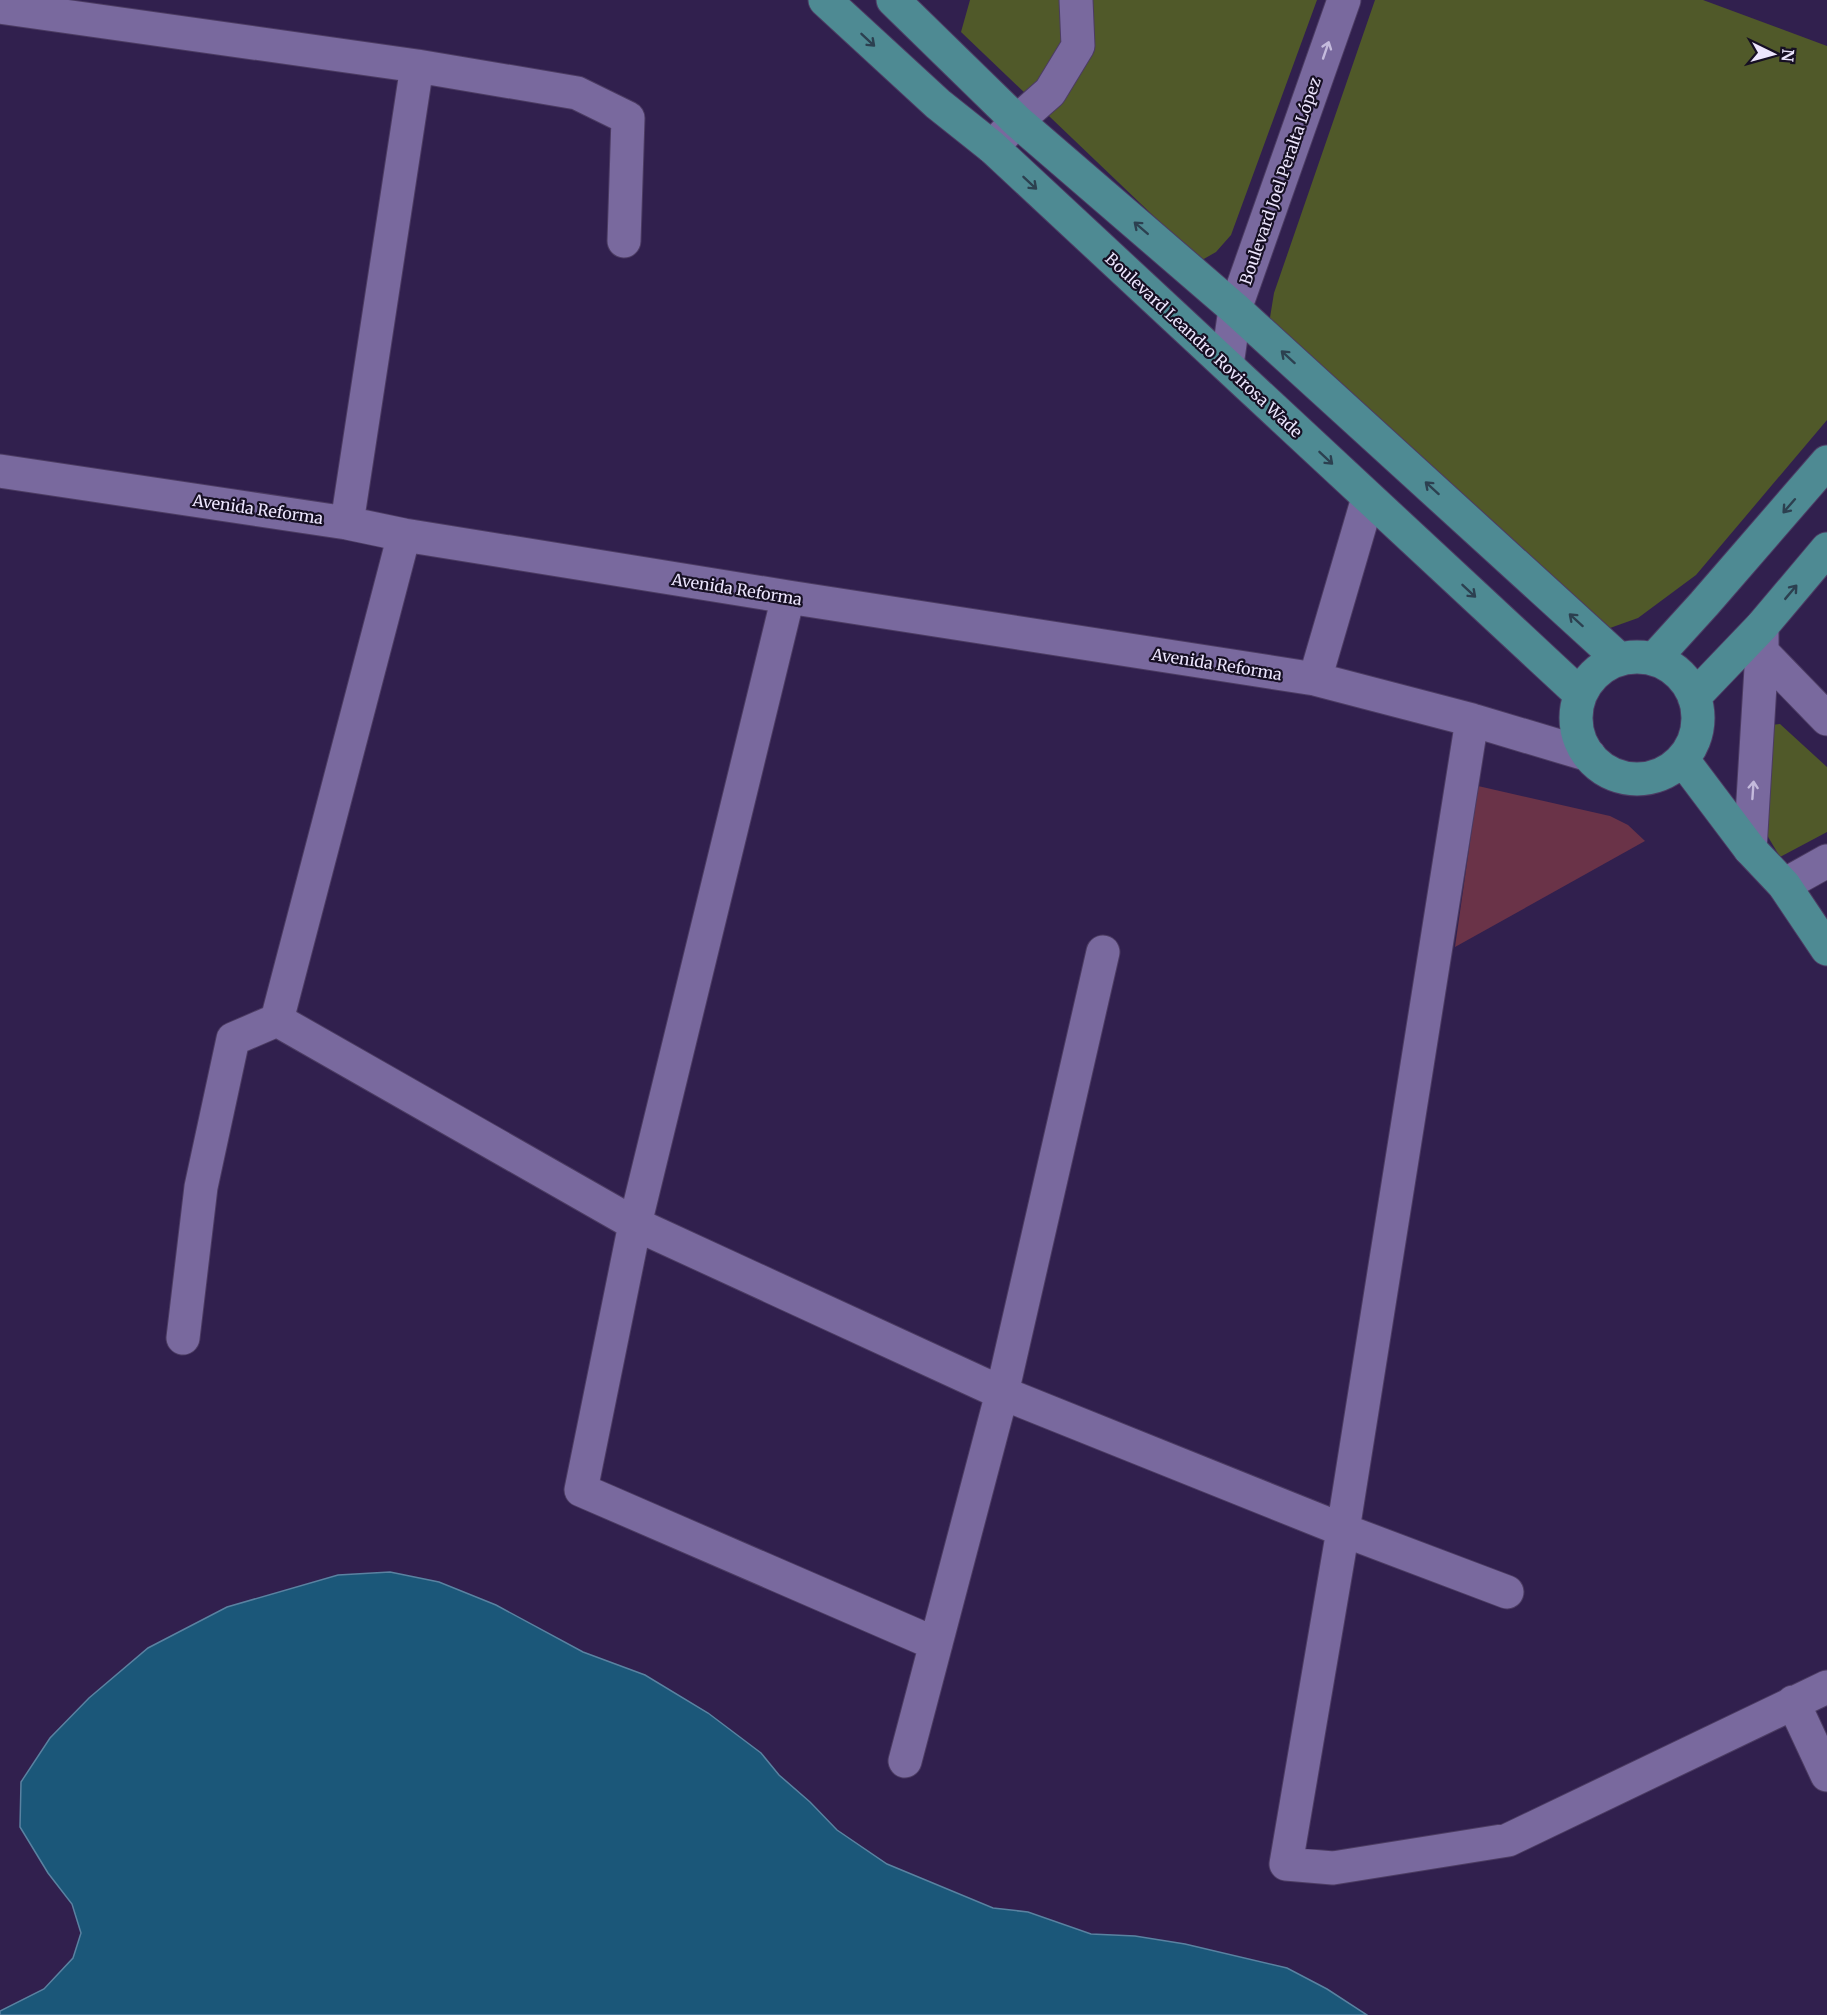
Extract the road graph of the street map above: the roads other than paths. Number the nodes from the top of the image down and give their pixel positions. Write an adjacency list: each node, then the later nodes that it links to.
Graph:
1 (825, 0): 8 (main road, Boulevard Leandro Rovirosa Wade, one-way to 8)
2 (893, 0): 7 (main road)
3 (1076, 0): 7 (street)
4 (1344, 0): 10 (street, Boulevard Joel Peralta López, one-way to 4)
5 (0, 7): 6 (street)
6 (417, 66): 9 (street); 15 (street)
7 (1017, 121): 8 (street); 10 (main road, one-way to 7)
8 (992, 147): 11 (main road, Boulevard Leandro Rovirosa Wade, one-way to 11)
9 (624, 241)
10 (1235, 309): 11 (street, Boulevard Joel Peralta López); 20 (main road, one-way to 10)
11 (1227, 365): 14 (main road, Boulevard Leandro Rovirosa Wade, one-way to 14)
12 (1827, 462): 21 (main road, one-way to 21)
13 (0, 471): 15 (street, Avenida Reforma)
14 (1368, 498): 22 (street); 23 (main road, Boulevard Leandro Rovirosa Wade, one-way to 23)
15 (347, 523): 16 (street, Avenida Reforma)
16 (404, 535): 18 (street, Avenida Reforma); 34 (street)
17 (1827, 549): 19 (main road, one-way to 17)
18 (788, 597): 22 (street, Avenida Reforma); 35 (street)
19 (1762, 639): 24 (main road); 25 (street); 29 (street, one-way to 19)
20 (1619, 659): 21 (main road); 23 (main road)
21 (1654, 659): 24 (main road)
22 (1315, 679): 26 (street, Avenida Reforma)
23 (1580, 694): 27 (main road)
24 (1694, 697): 28 (main road)
25 (1827, 718)
26 (1472, 720): 27 (street, Avenida Reforma); 38 (street)
27 (1589, 755): 28 (main road)
28 (1683, 760): 29 (main road)
29 (1750, 849): 31 (main road)
30 (1827, 861): 31 (street)
31 (1784, 885): 32 (main road)
32 (1827, 950)
33 (1103, 952): 37 (street)
34 (277, 1020): 35 (street); 36 (street)
35 (635, 1224): 37 (street); 40 (street)
36 (183, 1338)
37 (1002, 1393): 38 (street); 40 (street)
38 (1343, 1530): 39 (street); 42 (street)
39 (1507, 1592)
40 (936, 1644): 43 (street)
41 (1827, 1687): 42 (street)
42 (1793, 1702): 44 (street)
43 (905, 1761)
44 (1827, 1775)

